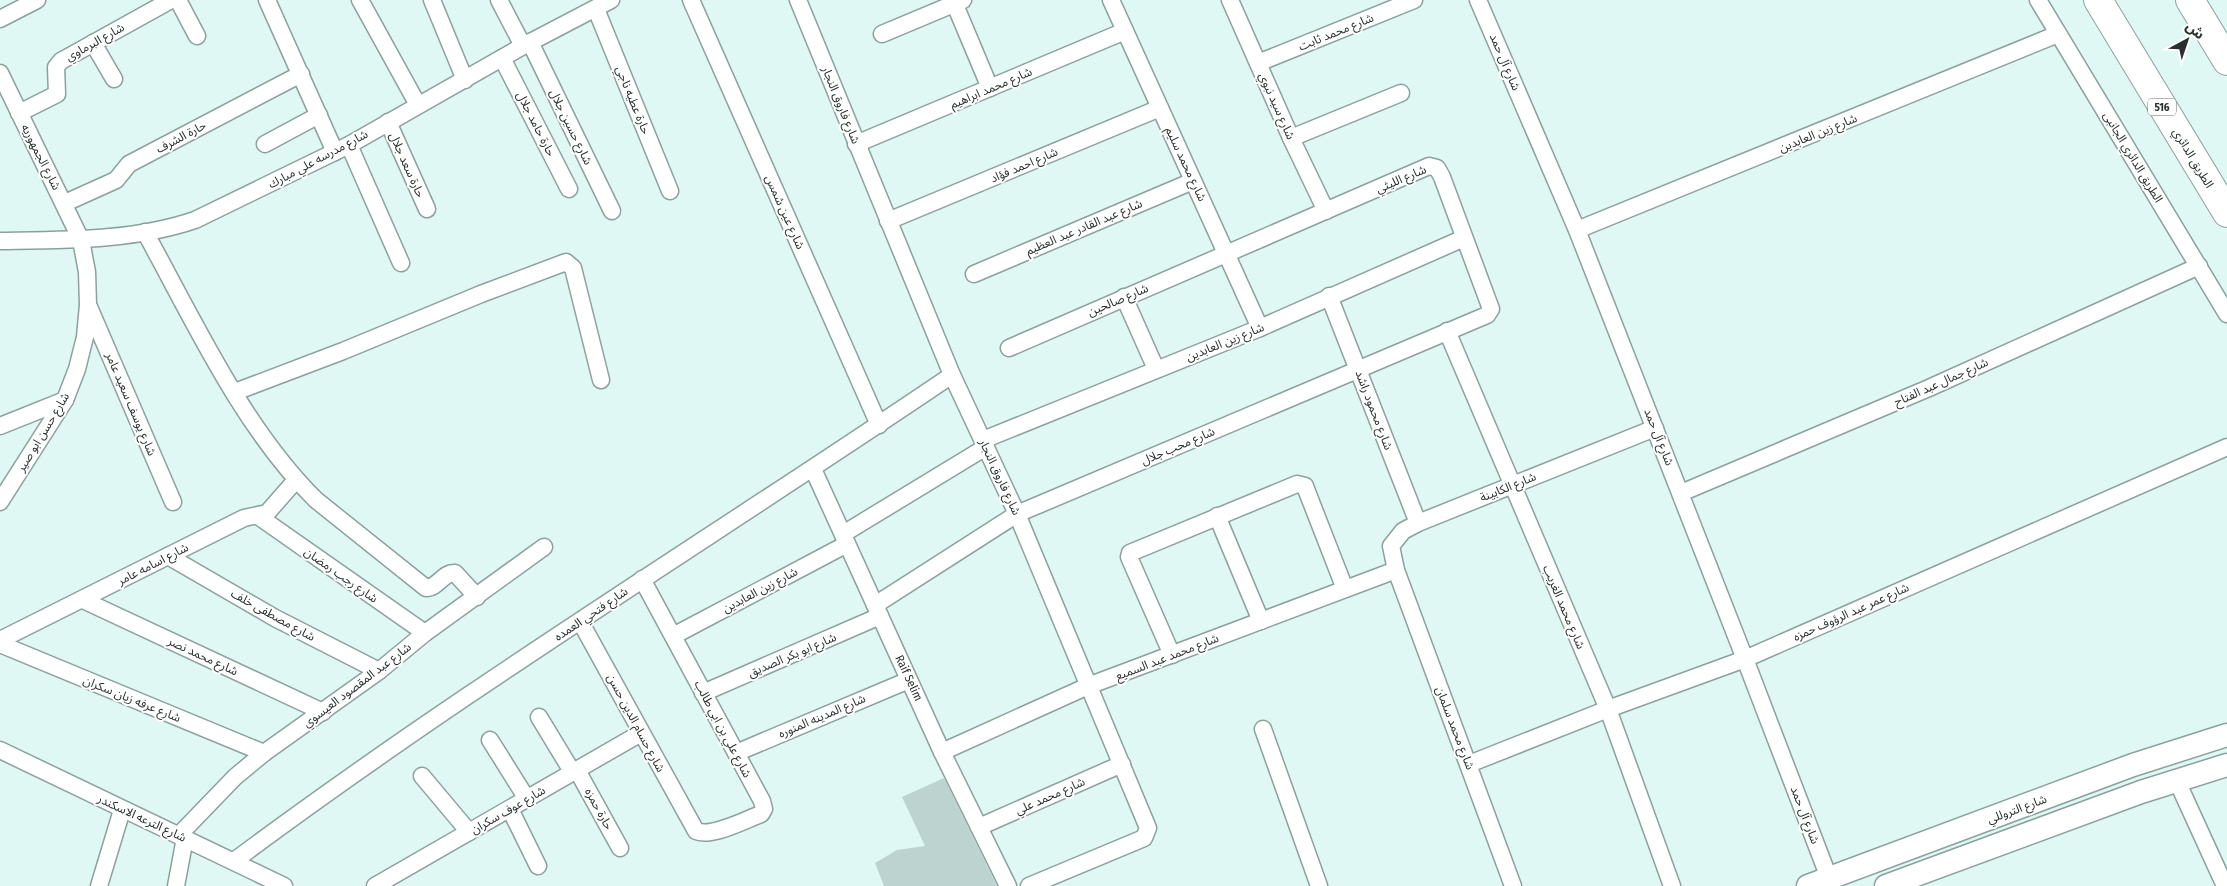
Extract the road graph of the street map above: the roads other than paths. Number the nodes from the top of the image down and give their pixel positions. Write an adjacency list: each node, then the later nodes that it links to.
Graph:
1 (37, 0): 20 (street)
2 (171, 0): 25 (street, شارع البرماوي)
3 (178, 0): 24 (street)
4 (267, 0): 31 (street)
5 (360, 0): 36 (street)
6 (432, 0): 33 (street)
7 (499, 0): 26 (street, شارع حسين جلال)
8 (612, 0): 19 (street, شارع مدرسه علي مبارك)
9 (691, 0): 77 (street, شارع عين شمس)
10 (798, 0): 43 (street, شارع فاروق النجار)
11 (1111, 0): 21 (street, شارع محمد سليم)
12 (1230, 0): 29 (street, شارع سيد نبوي)
13 (1414, 0): 29 (street, شارع محمد ثابت)
14 (1478, 0): 54 (street, شارع آل حمد)
15 (2038, 0): 23 (street, الطريق الدائري الجانبى)
16 (2098, 0): 52 (highway, الطريق الدائري / 516)
17 (2190, 0): 28 (highway)
18 (957, 1): 22 (street); 34 (street)
19 (596, 9): 26 (street, شارع مدرسه علي مبارك); 47 (street, حارة عطيه ناجي)
20 (0, 19)
21 (1125, 31): 34 (street, شارع محمد ابراهيم); 37 (street, شارع محمد سليم)
22 (882, 34)
23 (2058, 34): 54 (street, شارع زين العابدين); 61 (street, الطريق الدائري الجانبى)
24 (196, 36)
25 (93, 43): 32 (street); 38 (street, شارع البرماوي)
26 (526, 44): 27 (street, شارع مدرسه علي مبارك); 50 (street, شارع حسين جلال)
27 (502, 58): 33 (street, شارع مدرسه علي مبارك); 46 (street, حارة حامد جلال)
28 (2227, 61)
29 (1258, 63): 41 (street, شارع سيد نبوي)
30 (0, 73): 38 (street, شارع الجمهوريه)
31 (300, 74): 39 (street); 48 (street, حارة الشرف)
32 (114, 79)
33 (465, 80): 36 (street, شارع مدرسه علي مبارك)
34 (990, 88): 43 (street, شارع محمد ابراهيم)
35 (1401, 92): 41 (street)
36 (418, 105): 40 (street, شارع مدرسه علي مبارك)
37 (1160, 108): 45 (street, شارع محمد سليم); 53 (street, شارع احمد فؤاد)
38 (19, 113): 48 (street, شارع الجمهوريه)
39 (319, 115): 42 (street); 44 (street)
40 (388, 122): 44 (street, شارع مدرسه علي مبارك); 49 (street, حارة سعد جلال)
41 (1291, 138): 51 (street, شارع سيد نبوي)
42 (265, 144)
43 (856, 144): 53 (street, شارع فاروق النجار)
44 (342, 148): 55 (street, شارع مدرسه علي مبارك); 60 (street)
45 (1194, 181): 59 (street, شارع محمد سليم); 62 (street, شارع عبد القادر عبد العظيم)
46 (570, 189)
47 (670, 191)
48 (65, 203): 57 (street, شارع الجمهوريه)
49 (427, 209)
50 (612, 211)
51 (1326, 211): 56 (street, شارع الليثي); 59 (street, شارع الليثي)
52 (2227, 213)
53 (888, 221): 73 (street, شارع فاروق النجار)
54 (1577, 230): 79 (street, شارع آل حمد)
55 (145, 232): 57 (street, شارع مدرسه علي مبارك); 75 (street)
56 (1464, 238): 63 (street, شارع زين العابدين); 66 (street, شارع الليثي)
57 (81, 240): 58 (street, شارع مدرسه علي مبارك); 65 (street, شارع حسن ابو صير)
58 (0, 242)
59 (1227, 255): 64 (street, شارع صالحين); 68 (street, شارع محمد سليم)
60 (401, 263)
61 (2199, 266): 67 (street, الطريق الدائري الجانبى); 85 (street, شارع جمال عبد الفتاح)
62 (974, 274)
63 (1329, 296): 68 (street, شارع زين العابدين); 72 (street, شارع محمود راشد)
64 (1124, 297): 70 (street, شارع صالحين); 71 (street)
65 (88, 305): 76 (street, شارع حسن ابو صير); 87 (street, شارع يوسف سعيد عامر)
66 (1491, 309): 69 (street, شارع محب جلال)
67 (2227, 314)
68 (1260, 328): 71 (street, شارع زين العابدين)
69 (1447, 331): 72 (street, شارع محب جلال); 84 (street, شارع محمد الغريب)
70 (1009, 348)
71 (1156, 369): 80 (street, شارع زين العابدين)
72 (1358, 370): 88 (street, شارع محب جلال); 91 (street, شارع محمود راشد)
73 (952, 375): 77 (street, شارع فتحي العمده); 80 (street, شارع فاروق النجار)
74 (601, 380): 75 (street)
75 (235, 392): 83 (street)
76 (64, 400): 78 (street); 86 (street, شارع حسن ابو صير)
77 (879, 425): 82 (street, شارع فتحي العمده)
78 (0, 426)
79 (1655, 428): 84 (street, شارع الكابينة); 85 (street, شارع آل حمد)
80 (984, 444): 88 (street, شارع فاروق النجار); 92 (street, شارع زين العابدين)
81 (2227, 447): 108 (street, شارع عمر عبد الرؤوف حمزه)
82 (813, 469): 92 (street, Raif Selim); 96 (street, شارع فتحي العمده)
83 (296, 480): 89 (street, شارع اسامه عامر); 98 (street)
84 (1512, 486): 91 (street, شارع الكابينة); 113 (street, شارع محمد الغريب)
85 (1681, 493): 108 (street, شارع آل حمد)
86 (0, 502)
87 (174, 502)
88 (1017, 514): 100 (street, شارع محب جلال); 111 (street, شارع فاروق النجار)
89 (258, 516): 94 (street, شارع اسامه عامر); 103 (street, شارع رجب رمضان)
90 (1217, 516): 97 (street); 102 (street); 107 (street)
91 (1418, 523): 95 (street, شارع الكابينة)
92 (845, 539): 100 (street, Raif Selim); 104 (street, شارع زين العابدين)
93 (544, 547): 98 (street, شارع عبد المقصود العيسوي)
94 (168, 556): 99 (street, شارع اسامه عامر); 109 (street, شارع مصطفى خلف)
95 (1396, 570): 97 (street, شارع محمد عبد السميع); 125 (street, شارع محمد سلمان)
96 (642, 579): 101 (street, شارع فتحي العمده); 104 (street, شارع علي بن ابي طالب)
97 (1345, 589): 102 (street, شارع محمد عبد السميع)
98 (477, 597): 103 (street, شارع عبد المقصود العيسوي)
99 (83, 600): 105 (street, شارع اسامه عامر); 114 (street, شارع محمد نصر)
100 (878, 611): 110 (street, Raif Selim); 112 (street, شارع ابو بكر الصديق)
101 (580, 621): 117 (street, شارع حسام الدين حسن); 138 (street, شارع فتحي العمده)
102 (1261, 621): 107 (street, شارع محمد عبد السميع)
103 (425, 633): 109 (street, شارع عبد المقصود العيسوي)
104 (673, 636): 112 (street, شارع علي بن ابي طالب)
105 (0, 640)
106 (0, 644): 122 (street, شارع عرفه زيان سكران)
107 (1172, 655): 111 (street, شارع محمد عبد السميع)
108 (1746, 659): 113 (street, شارع عمر عبد الرؤوف حمزه); 140 (street, شارع آل حمد)
109 (379, 671): 114 (street, شارع عبد المقصود العيسوي)
110 (909, 680): 121 (street, Raif Selim); 123 (street, شارع المدينه المنوره)
111 (1088, 686): 121 (street, شارع محمد عبد السميع); 124 (street, شارع فاروق النجار)
112 (703, 693): 123 (street, شارع علي بن ابي طالب)
113 (1608, 709): 125 (street, شارع عمر عبد الرؤوف حمزه); 149 (street, شارع محمد الغريب)
114 (323, 712): 122 (street, شارع عبد المقصود العيسوي)
115 (539, 717): 127 (street, حارة حمزه)
116 (1263, 728): 147 (street)
117 (642, 734): 127 (street, شارع عوف سكران); 133 (street, شارع حسام الدين حسن)
118 (2227, 735): 140 (street, شارع التروللي)
119 (490, 740): 130 (street)
120 (0, 750): 132 (street, شارع الترعه الاسكندر)
121 (942, 752): 134 (street, Raif Selim)
122 (264, 753): 136 (street, شارع عبد المقصود العيسوي)
123 (736, 753): 133 (street, شارع علي بن ابي طالب)
124 (1122, 764): 134 (street, شارع محمد علي); 146 (street, شارع فاروق النجار)
125 (1469, 764): 148 (street, شارع محمد سلمان)
126 (2227, 766): 129 (street)
127 (575, 772): 130 (street, شارع عوف سكران); 137 (street, حارة حمزه)
128 (422, 776): 135 (street)
129 (2177, 781): 150 (street); 151 (street)
130 (527, 799): 131 (street, شارع عوف سكران)
131 (510, 809): 135 (street, شارع عوف سكران); 139 (street)
132 (122, 810): 136 (street, شارع الترعه الاسكندر); 142 (street)
133 (692, 826)
134 (979, 827): 145 (street, Raif Selim)
135 (469, 832): 144 (street, شارع عوف سكران)
136 (182, 836): 138 (street, شارع الترعه الاسكندر); 143 (street)
137 (620, 848)
138 (234, 861): 141 (street, شارع الترعه الاسكندر)
139 (538, 866)
140 (1818, 882)
141 (281, 885)
142 (99, 886)
143 (176, 886)
144 (375, 886)
145 (1008, 886)
146 (1029, 886)
147 (1319, 886)
148 (1513, 886)
149 (1672, 886)
150 (1886, 886)
151 (2225, 886)

